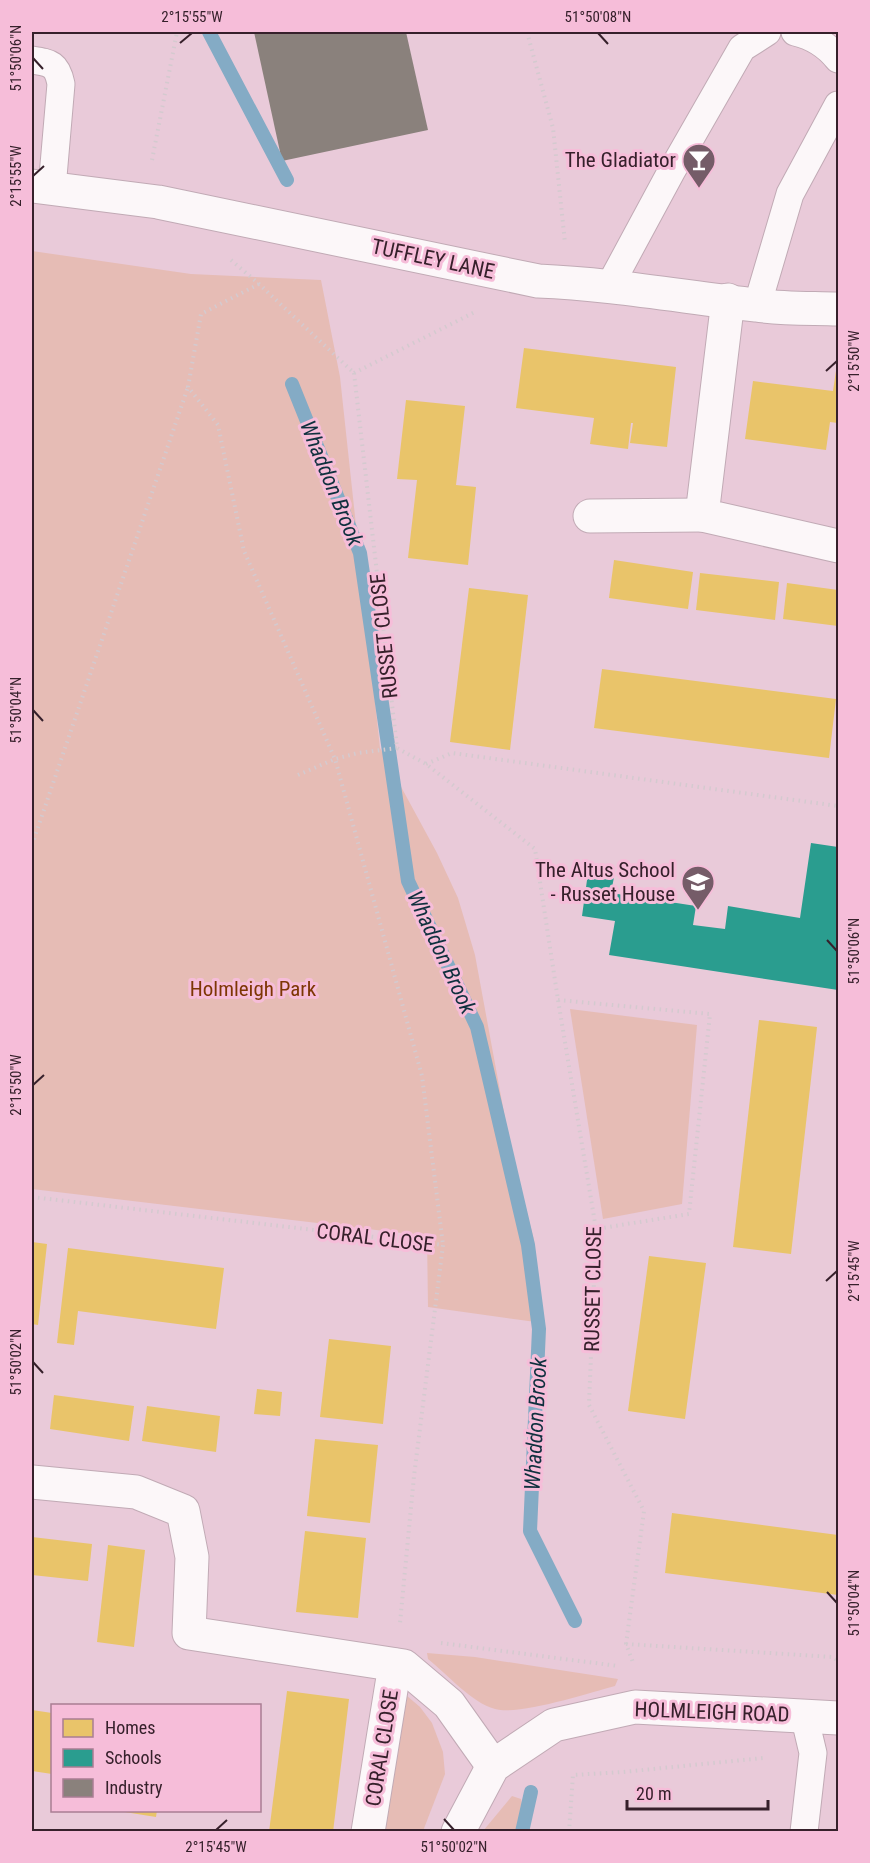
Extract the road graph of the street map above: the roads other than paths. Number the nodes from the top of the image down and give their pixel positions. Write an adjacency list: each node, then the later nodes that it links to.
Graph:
1 (767, 32): 7 (lane)
2 (795, 32): 3 (lane)
3 (838, 59)
4 (32, 60): 6 (lane)
5 (838, 105): 8 (lane)
6 (42, 187): 7 (street, TUFFLEY LANE)
7 (609, 287): 8 (street, TUFFLEY LANE)
8 (742, 303): 9 (street, TUFFLEY LANE); 10 (street)
9 (838, 309)
10 (702, 515): 11 (street); 12 (street)
11 (590, 516)
12 (838, 546)
13 (32, 1482): 14 (street, CORAL CLOSE)
14 (395, 1665): 17 (street, CORAL CLOSE); 18 (street, CORAL CLOSE)
15 (804, 1715): 16 (street, HOLMLEIGH ROAD); 17 (street, HOLMLEIGH ROAD); 20 (lane)
16 (838, 1718)
17 (493, 1766): 19 (street, HOLMLEIGH ROAD)
18 (368, 1832)
19 (459, 1832)
20 (804, 1832)

